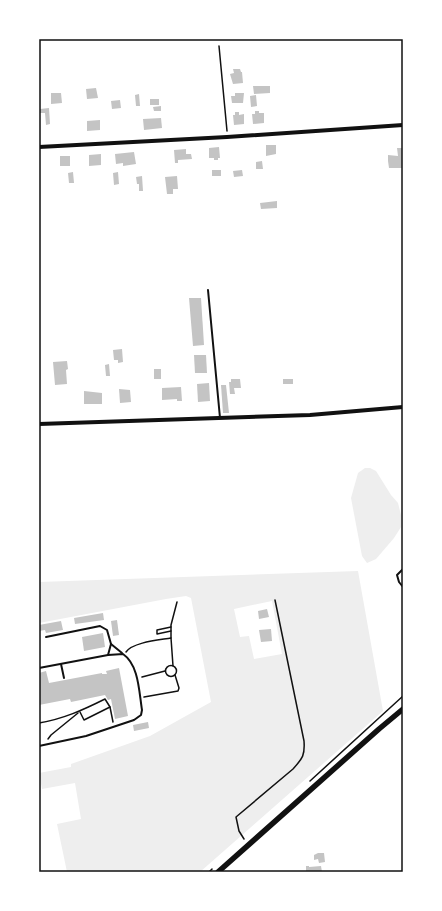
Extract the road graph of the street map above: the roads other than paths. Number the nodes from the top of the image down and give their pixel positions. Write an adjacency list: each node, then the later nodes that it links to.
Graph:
1 (403, 125): 2 (street)
2 (39, 147)
3 (208, 290): 5 (lane)
4 (403, 408): 5 (street)
5 (220, 418): 6 (street)
6 (39, 424)
7 (403, 569): 8 (lane)
8 (403, 587)
9 (46, 637): 10 (lane)
10 (111, 644): 11 (lane); 12 (lane)
11 (123, 654): 12 (lane); 19 (lane)
12 (108, 655): 13 (lane)
13 (61, 664): 14 (lane); 15 (lane)
14 (39, 668)
15 (64, 678)
16 (403, 709): 18 (main road)
17 (403, 715): 18 (main road)
18 (379, 729): 20 (main road)
19 (39, 746)
20 (218, 872)

